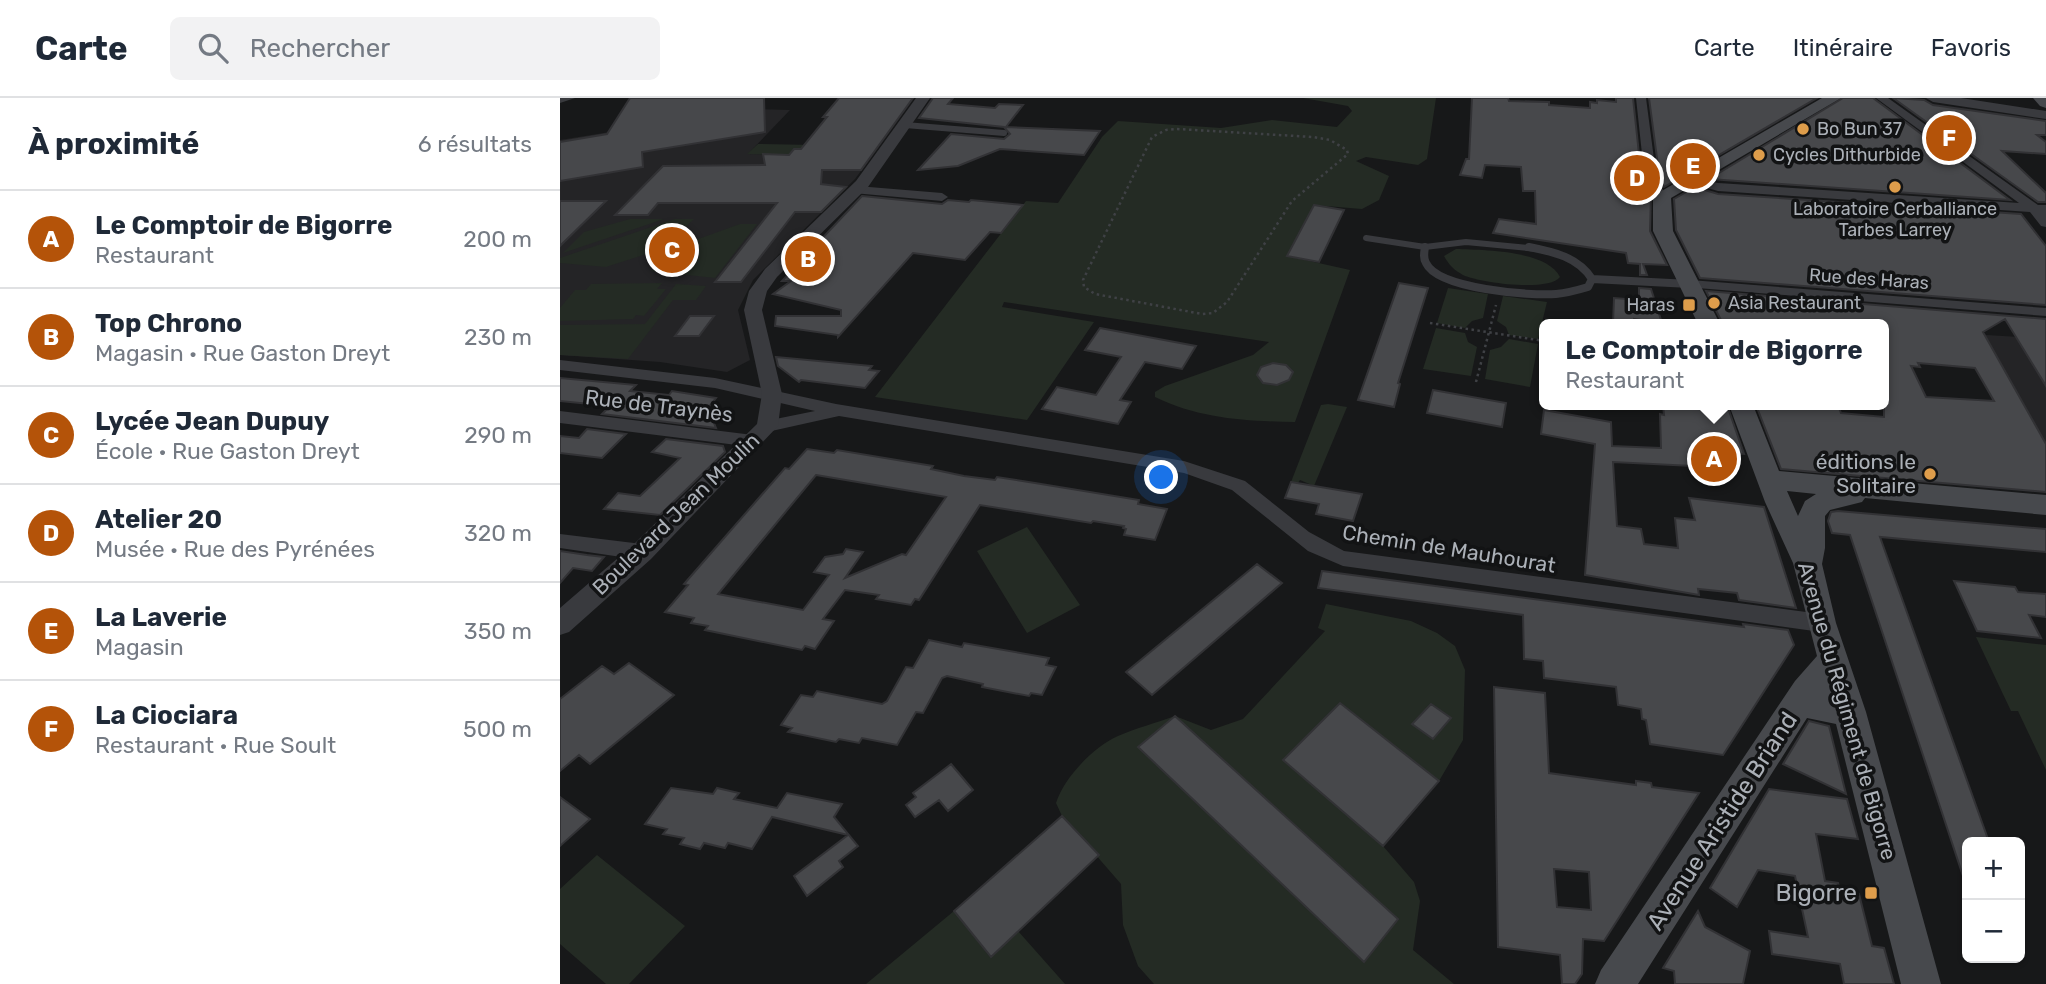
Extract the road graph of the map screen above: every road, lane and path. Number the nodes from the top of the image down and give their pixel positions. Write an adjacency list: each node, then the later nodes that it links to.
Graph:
1 (568, 98): 8 (street)
2 (923, 98): 11 (street)
3 (1641, 98): 16 (street)
4 (1833, 98): 14 (main road)
5 (1881, 98): 18 (street)
6 (1933, 98): 10 (street)
7 (2041, 98): 9 (main road)
8 (560, 99)
9 (2046, 103)
10 (2046, 115)
11 (905, 125): 12 (lane); 15 (street)
12 (1004, 133)
13 (1348, 154): 13 (path)
14 (1688, 181): 16 (main road); 18 (street)
15 (856, 190): 17 (street); 32 (street)
16 (1662, 195): 23 (main road)
17 (942, 197)
18 (2040, 208): 19 (street)
19 (2046, 223)
20 (1366, 238): 21 (lane)
21 (1425, 247): 22 (lane); 24 (lane)
22 (1592, 279): 23 (lane); 24 (lane)
23 (1690, 284): 25 (street, Rue des Haras); 26 (main road)
24 (1500, 289): 28 (path)
25 (2046, 312)
26 (1707, 319)
27 (1430, 323): 28 (path)
28 (1488, 333): 29 (path); 31 (path)
29 (1539, 340)
30 (560, 365): 32 (street, Chemin de Mauhourat)
31 (1476, 383)
32 (772, 394): 34 (street, Chemin de Mauhourat); 36 (street, Boulevard Jean Moulin)
33 (1743, 410): 37 (main road, Avenue du Régiment de Bigorre)
34 (848, 412): 36 (street, Chemin de Mauhourat); 43 (street, Chemin de Mauhourat)
35 (560, 417): 36 (street, Rue de Traynès)
36 (760, 433): 41 (street, Boulevard Jean Moulin)
37 (1770, 480): 38 (main road); 42 (main road, Avenue du Régiment de Bigorre)
38 (1911, 491): 39 (main road); 42 (main road)
39 (2046, 505)
40 (560, 541): 41 (street)
41 (642, 552): 44 (street, Boulevard Jean Moulin)
42 (1807, 564): 43 (main road, Avenue du Régiment de Bigorre)
43 (1821, 623): 45 (main road, Avenue du Régiment de Bigorre)
44 (560, 624)
45 (1832, 661): 46 (main road, Avenue Aristide Briand); 47 (main road, Avenue du Régiment de Bigorre)
46 (1799, 702): 47 (main road); 48 (main road, Avenue Aristide Briand)
47 (1850, 712): 49 (main road, Avenue du Régiment de Bigorre)
48 (1615, 984)
49 (1922, 984)

